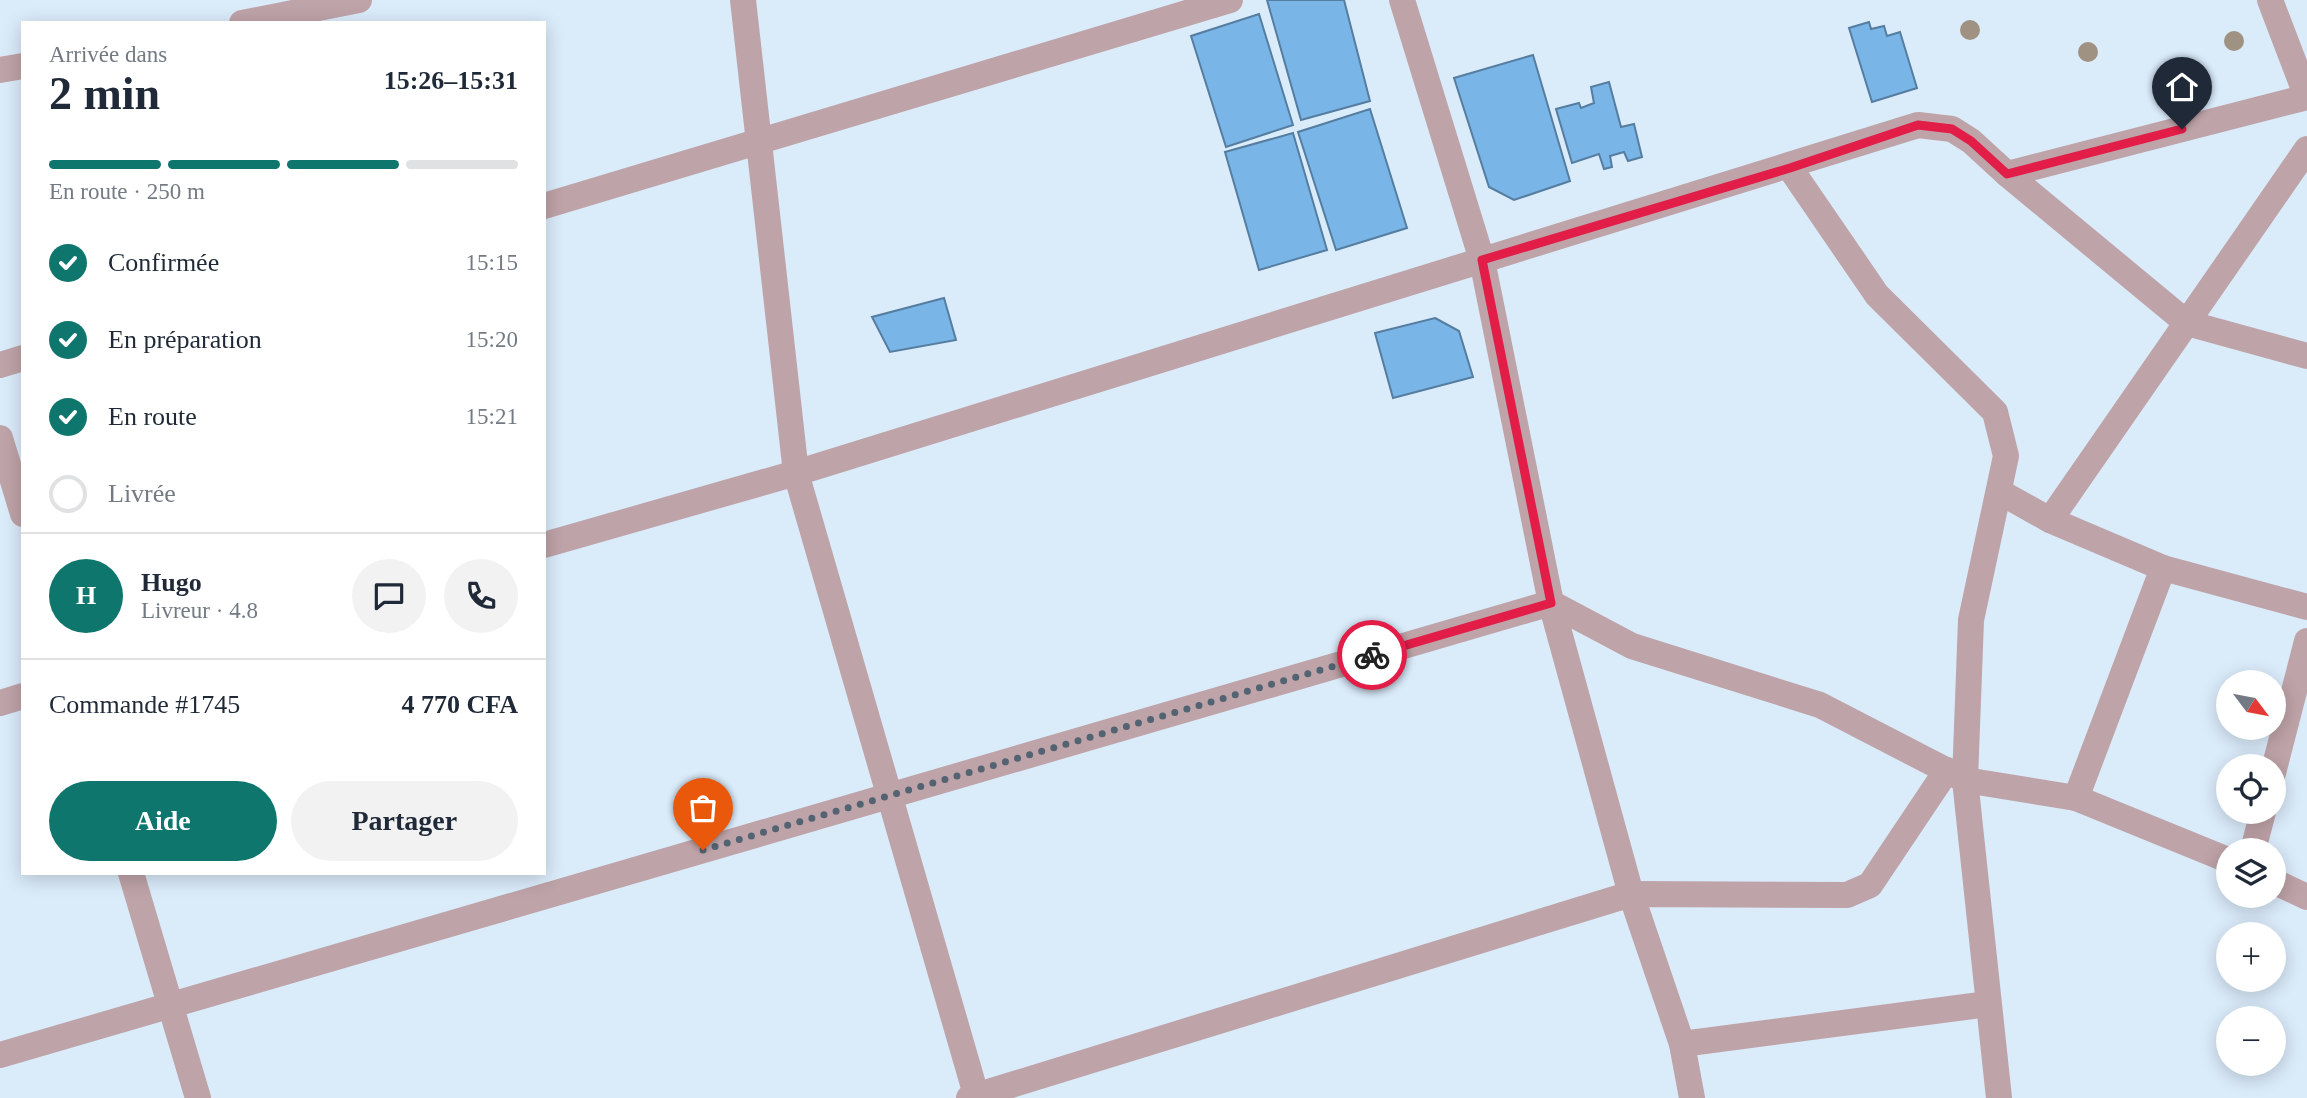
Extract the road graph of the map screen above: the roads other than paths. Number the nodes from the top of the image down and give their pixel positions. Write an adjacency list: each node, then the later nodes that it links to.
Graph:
1 (359, 0): 6 (street)
2 (743, 0): 10 (street)
3 (1230, 0): 10 (street)
4 (1402, 0): 15 (street)
5 (2270, 0): 9 (street)
6 (252, 21)
7 (21, 66): 8 (street)
8 (0, 70)
9 (2307, 97): 13 (street)
10 (759, 144): 14 (street); 21 (street)
11 (2307, 149): 16 (street)
12 (1790, 168): 13 (street); 15 (street); 22 (street)
13 (2007, 174): 16 (street)
14 (546, 205)
15 (1482, 260): 21 (street); 27 (street)
16 (2187, 323): 17 (street); 24 (street)
17 (2307, 356)
18 (21, 359): 19 (street)
19 (0, 365)
20 (0, 438): 23 (street)
21 (796, 472): 25 (street); 34 (street)
22 (2000, 492): 24 (street); 33 (street)
23 (21, 507)
24 (2050, 520): 26 (street)
25 (546, 544)
26 (2163, 568): 28 (street); 35 (street)
27 (1551, 603): 33 (street); 34 (street); 39 (street)
28 (2307, 607)
29 (2307, 641): 32 (street)
30 (21, 697): 31 (street)
31 (0, 703)
32 (2278, 754)
33 (1956, 775): 35 (street); 39 (street); 41 (street)
34 (890, 796): 42 (street); 45 (street)
35 (2076, 798): 36 (street)
36 (2216, 855)
37 (132, 875): 42 (street)
38 (2286, 887): 40 (street)
39 (1631, 894): 43 (street); 45 (street)
40 (2307, 897)
41 (1988, 1004): 43 (street); 48 (street)
42 (170, 1006): 44 (street); 46 (street)
43 (1682, 1044): 47 (street)
44 (0, 1055)
45 (975, 1097)
46 (198, 1098)
47 (1692, 1098)
48 (1999, 1098)

